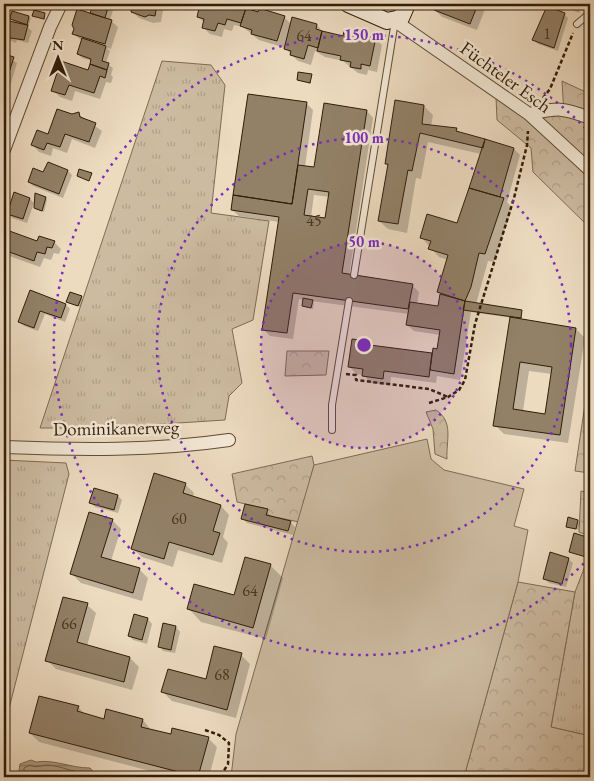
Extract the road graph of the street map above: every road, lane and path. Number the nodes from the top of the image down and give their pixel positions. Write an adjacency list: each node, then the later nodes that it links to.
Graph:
1 (61, 4): 9 (street)
2 (348, 4): 5 (street)
3 (408, 4): 5 (street)
4 (590, 13): 6 (lane)
5 (395, 21): 7 (street, Füchteler Esch); 11 (lane)
6 (577, 24): 7 (path)
7 (529, 114): 8 (street); 10 (street, Füchteler Esch); 14 (path)
8 (590, 118)
9 (4, 150)
10 (590, 170)
11 (354, 275)
12 (349, 301): 13 (lane)
13 (337, 373): 14 (path); 16 (lane)
14 (448, 397): 15 (path)
15 (429, 404)
16 (332, 430)
17 (229, 440): 19 (street, Dominikanerweg)
18 (590, 441): 20 (path)
19 (4, 446)
20 (586, 486)
21 (205, 730): 22 (path)
22 (220, 777)

